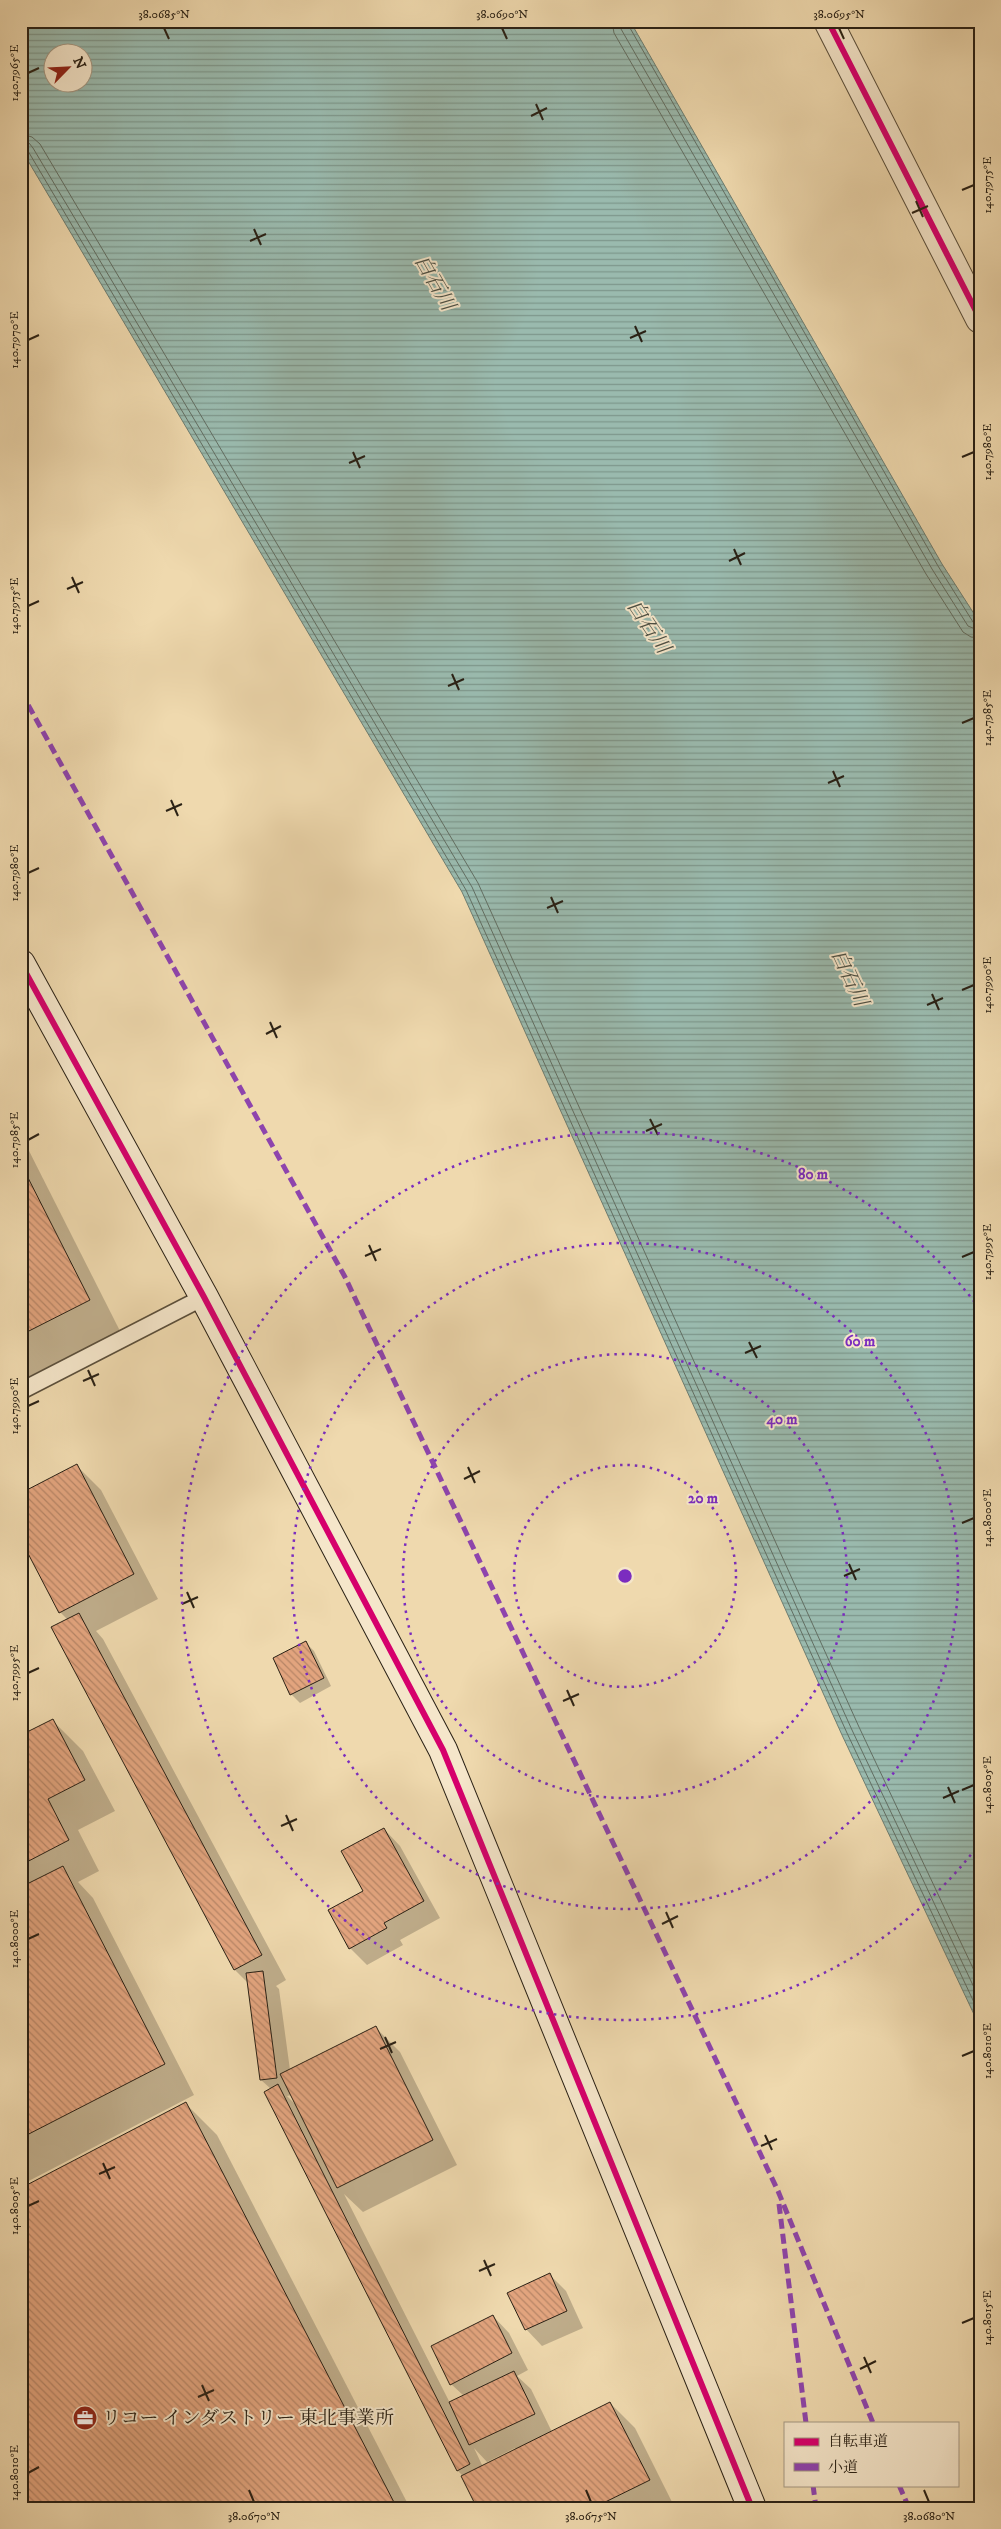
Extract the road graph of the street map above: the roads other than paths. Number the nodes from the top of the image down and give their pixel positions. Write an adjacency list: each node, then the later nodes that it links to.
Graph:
1 (828, 21): 2 (street)
2 (980, 319)
3 (21, 964): 4 (street)
4 (204, 1297): 5 (lane); 6 (street)
5 (21, 1391)
6 (752, 2508)

